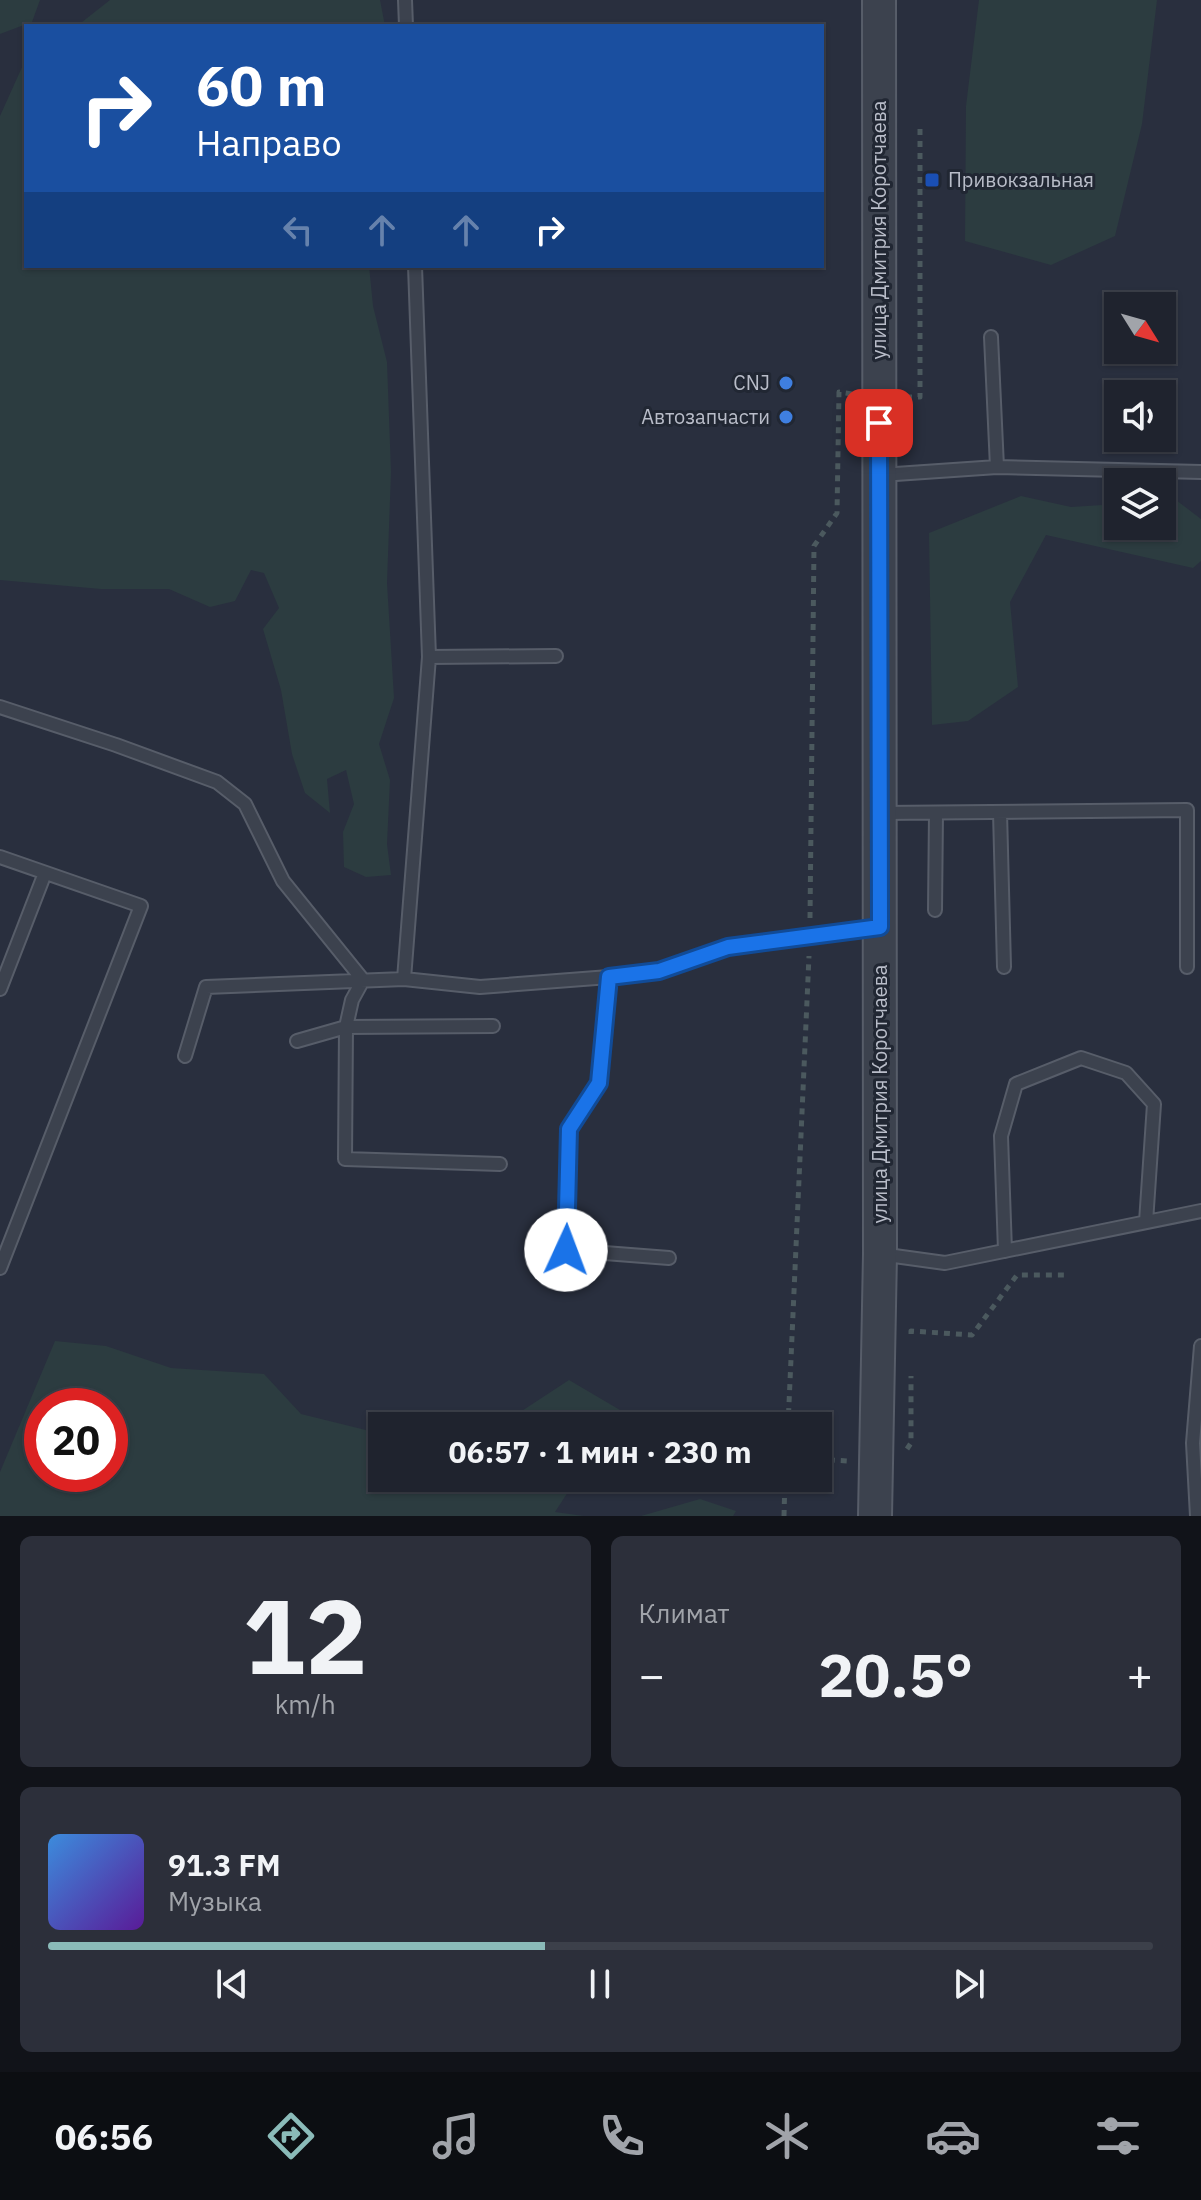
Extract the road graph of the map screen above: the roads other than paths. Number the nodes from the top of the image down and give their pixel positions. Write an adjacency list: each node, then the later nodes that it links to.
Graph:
1 (405, 0): 3 (lane)
2 (879, 0): 8 (street, улица Дмитрия Коротчаева)
3 (406, 24)
4 (415, 268): 10 (lane)
5 (991, 337): 6 (lane)
6 (997, 467): 7 (lane); 8 (lane)
7 (1201, 472)
8 (879, 475): 13 (street, улица Дмитрия Коротчаева)
9 (556, 656): 10 (lane)
10 (429, 657): 22 (lane)
11 (0, 707): 23 (lane)
12 (1000, 812): 14 (lane); 19 (lane); 20 (lane)
13 (880, 813): 14 (lane); 18 (street, улица Дмитрия Коротчаева)
14 (936, 813): 17 (lane)
15 (0, 857): 16 (lane)
16 (45, 873): 24 (lane); 35 (lane)
17 (935, 910)
18 (880, 927): 21 (lane); 33 (street, улица Дмитрия Коротчаева)
19 (1004, 967)
20 (1187, 967)
21 (609, 977): 22 (lane); 34 (lane)
22 (404, 979): 23 (lane)
23 (363, 980): 26 (lane); 28 (lane)
24 (0, 989)
25 (493, 1026): 26 (lane)
26 (346, 1027): 27 (lane); 29 (lane)
27 (297, 1041)
28 (185, 1056)
29 (500, 1164)
30 (1201, 1211): 31 (lane)
31 (1146, 1222): 32 (lane); 32 (lane)
32 (1005, 1251): 33 (lane)
33 (880, 1254): 37 (street, улица Дмитрия Коротчаева)
34 (669, 1258)
35 (0, 1268)
36 (1201, 1346): 38 (lane)
37 (875, 1516)
38 (1197, 1516)

